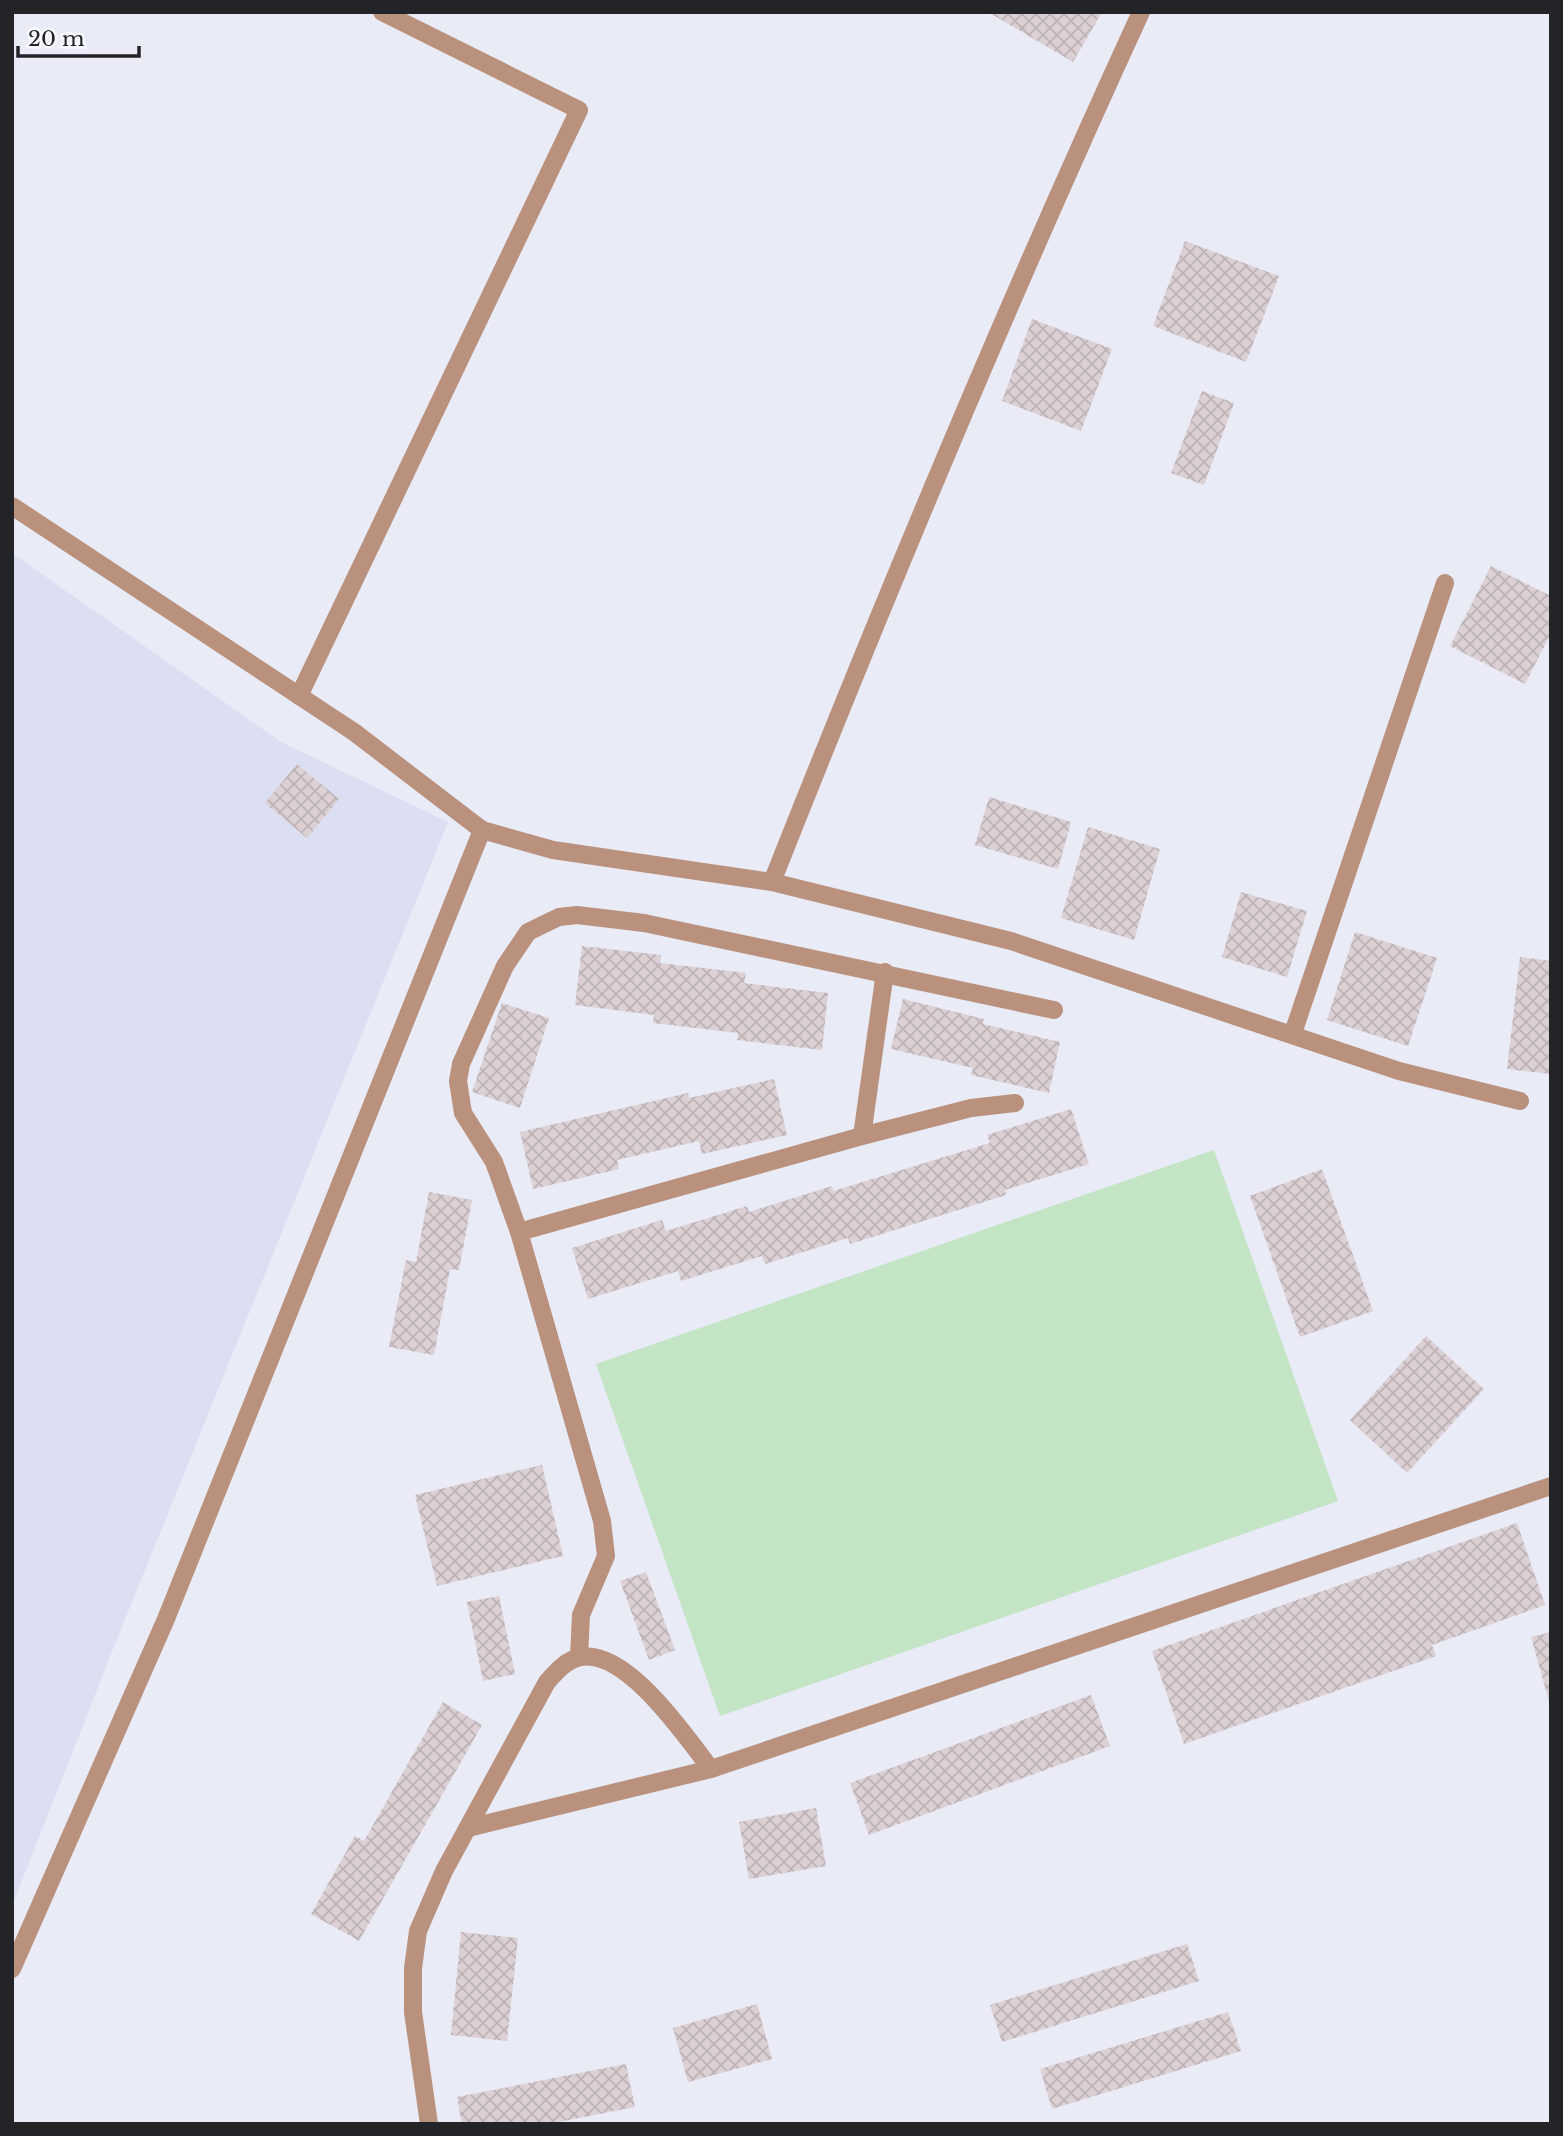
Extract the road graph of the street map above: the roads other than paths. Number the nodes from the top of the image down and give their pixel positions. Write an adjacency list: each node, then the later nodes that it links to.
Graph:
1 (382, 12): 5 (street)
2 (1141, 12): 7 (street)
3 (12, 506): 5 (street)
4 (1445, 583): 10 (street)
5 (299, 696): 6 (street)
6 (482, 830): 7 (street); 19 (street)
7 (772, 882): 10 (street)
8 (885, 972): 9 (street); 13 (street); 14 (street)
9 (1054, 1010)
10 (1293, 1033): 11 (street)
11 (1520, 1101)
12 (1015, 1103): 13 (street)
13 (862, 1136): 14 (street)
14 (519, 1232): 16 (street)
15 (1551, 1486): 17 (street)
16 (579, 1657): 17 (street); 18 (street)
17 (711, 1769): 18 (street)
18 (468, 1828): 20 (street)
19 (12, 1969)
20 (429, 2124)

